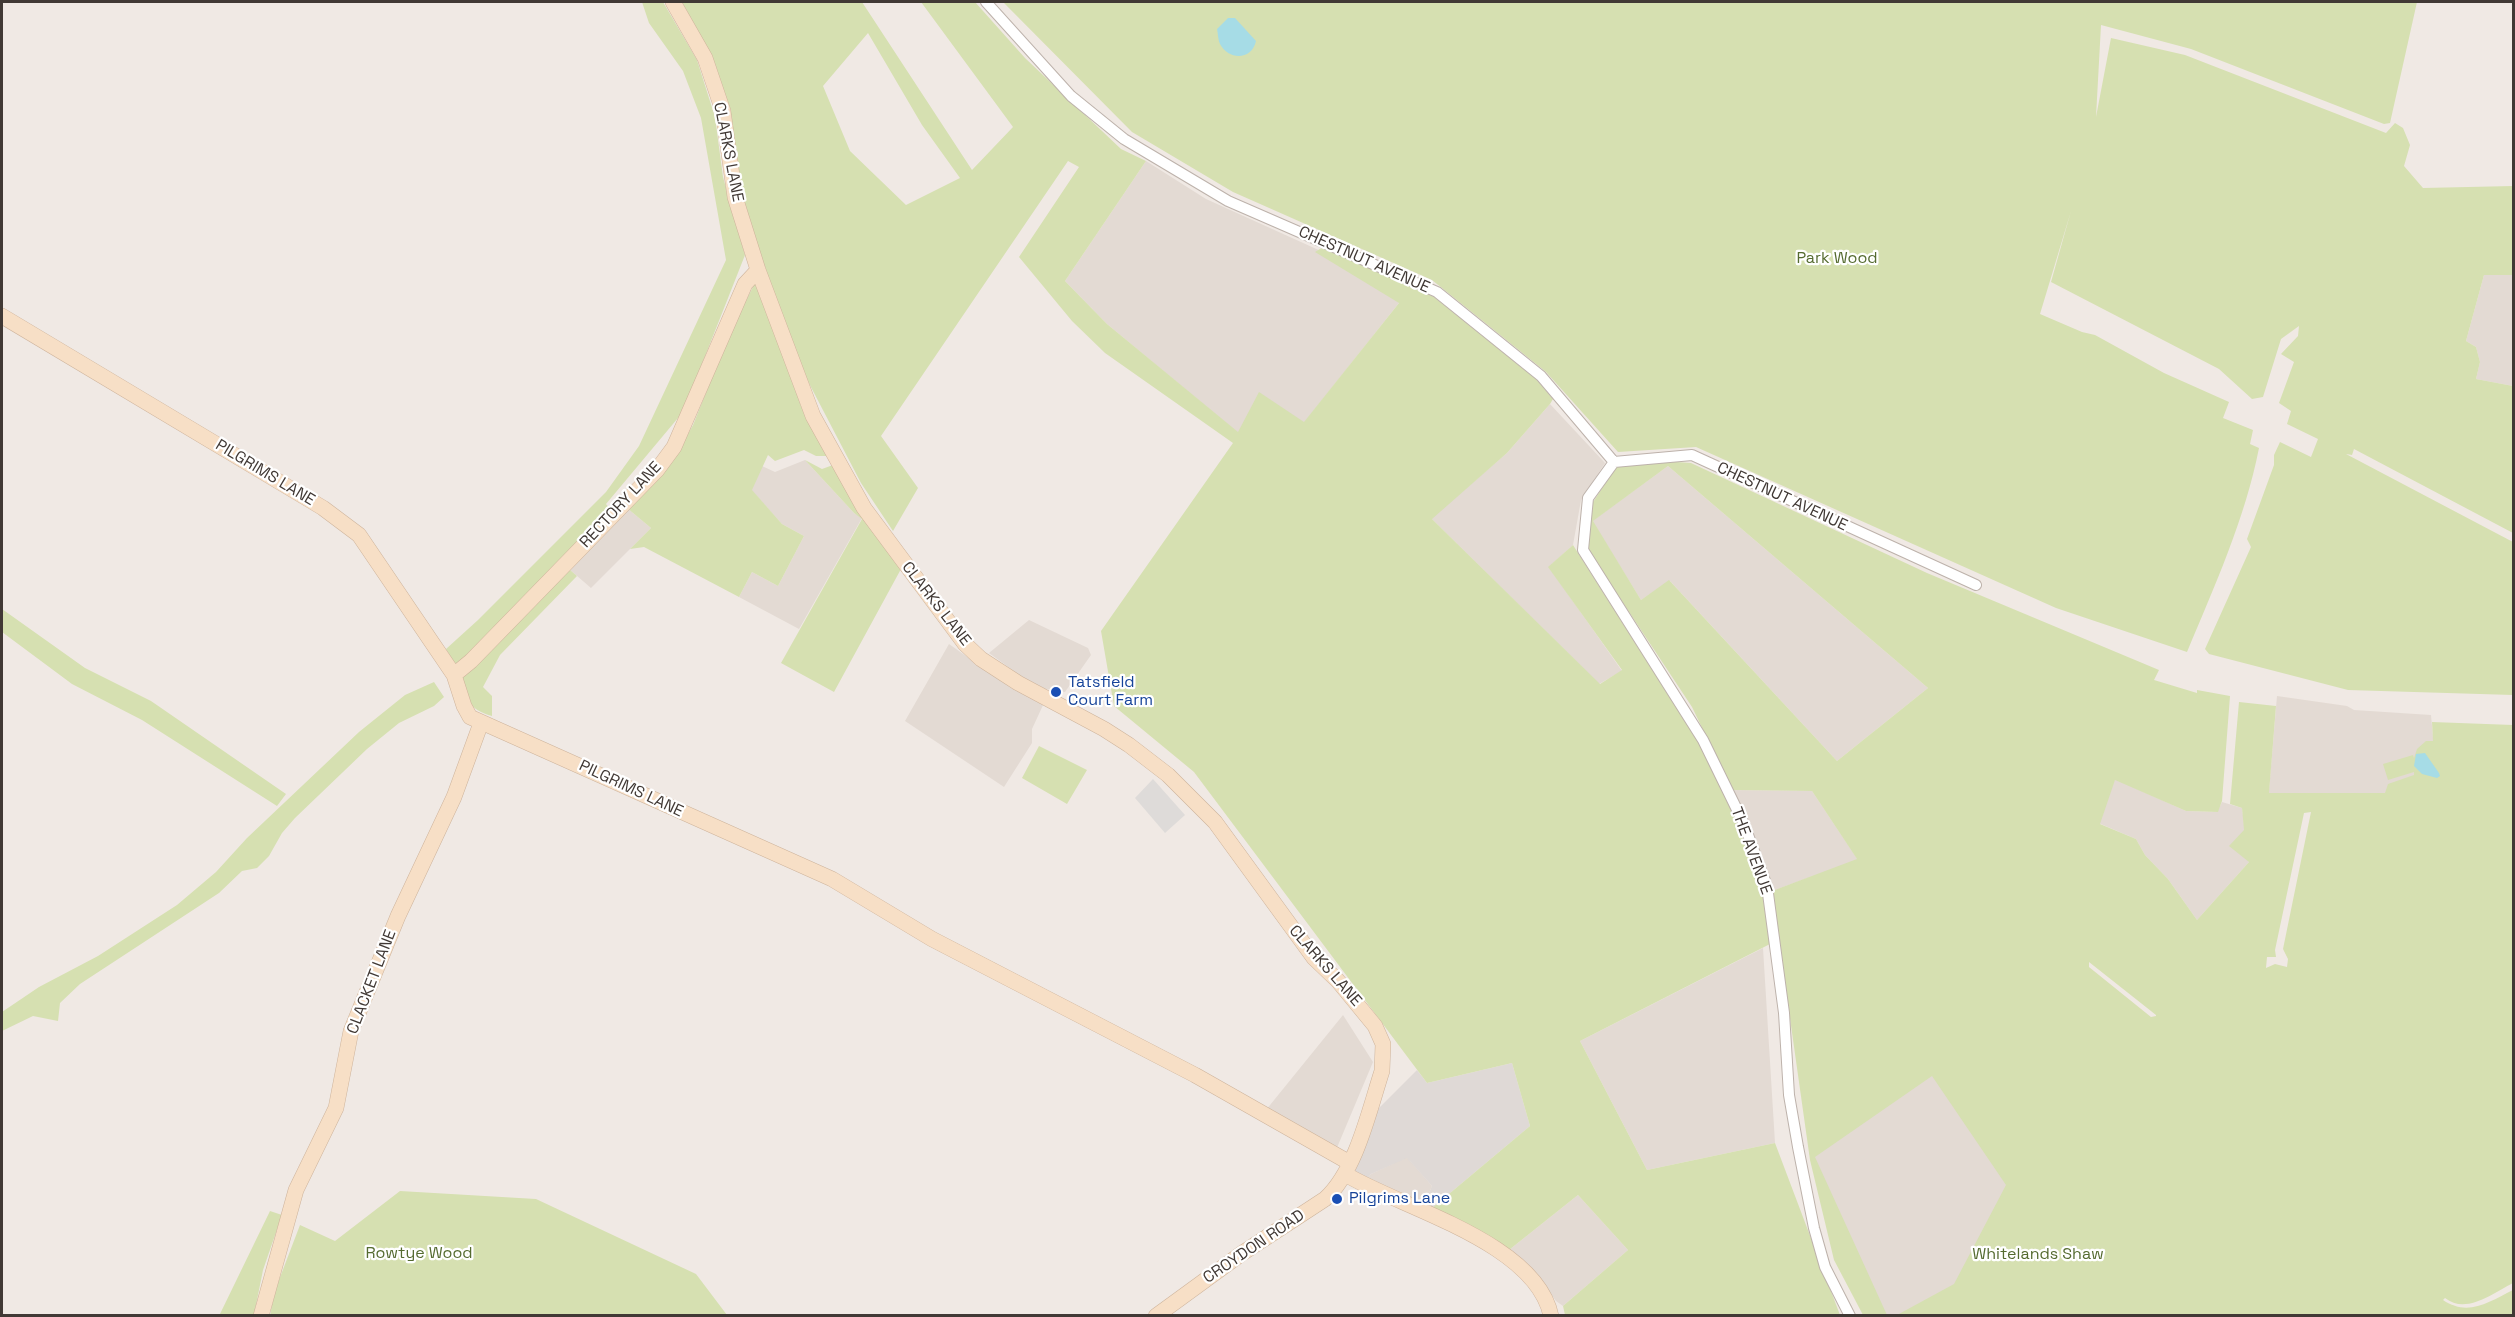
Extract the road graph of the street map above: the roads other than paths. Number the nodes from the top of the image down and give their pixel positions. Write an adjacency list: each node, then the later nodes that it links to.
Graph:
1 (672, 2): 3 (street, CLARKS LANE)
2 (986, 2): 5 (street, CHESTNUT AVENUE)
3 (758, 270): 7 (street, RECTORY LANE); 9 (street, CLARKS LANE)
4 (2, 316): 7 (street, PILGRIMS LANE)
5 (1614, 462): 6 (street, CHESTNUT AVENUE); 13 (street, THE AVENUE)
6 (1976, 585)
7 (454, 675): 8 (street, PILGRIMS LANE)
8 (481, 723): 9 (street, PILGRIMS LANE); 10 (street, CLACKET LANE)
9 (1347, 1169): 11 (street, CROYDON ROAD); 12 (street, PILGRIMS LANE)
10 (261, 1316)
11 (1156, 1316)
12 (1551, 1316)
13 (1850, 1316)

